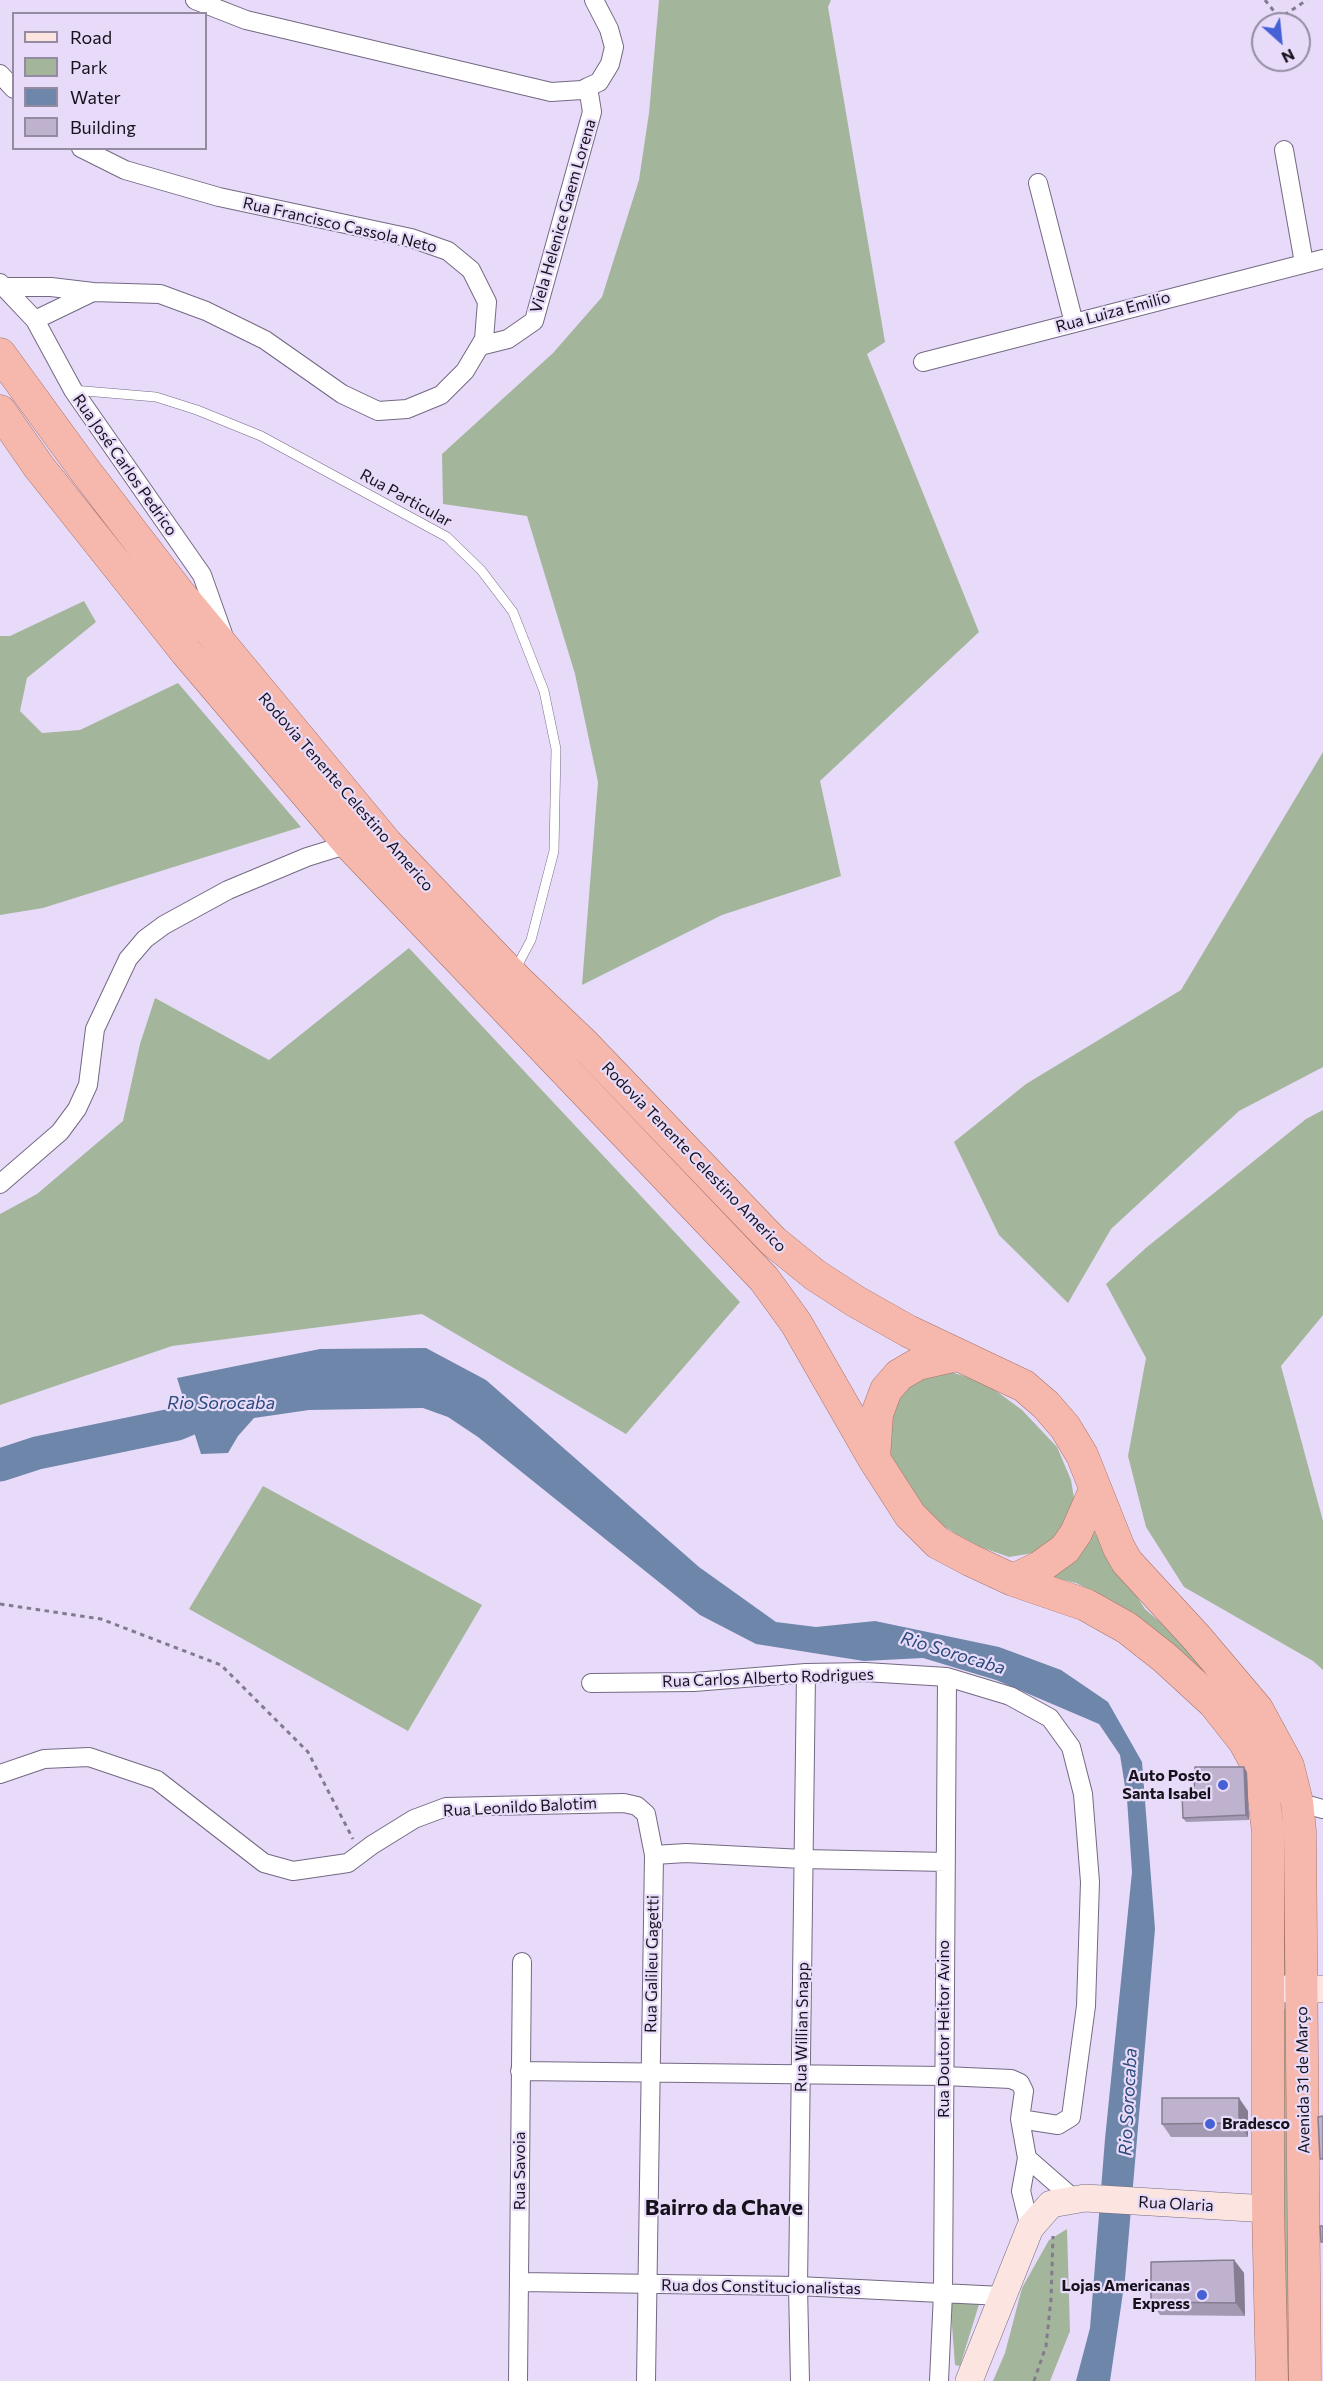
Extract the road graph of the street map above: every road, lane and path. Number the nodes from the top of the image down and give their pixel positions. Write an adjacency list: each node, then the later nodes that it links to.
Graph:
1 (195, 0): 7 (street)
2 (594, 0): 7 (street)
3 (1265, 0): 4 (path)
4 (1307, 0)
5 (0, 74): 6 (street)
6 (12, 87)
7 (588, 87): 17 (street, Viela Helenice Gaem Lorena)
8 (85, 150): 17 (street, Rua Francisco Cassola Neto)
9 (1284, 150): 12 (street)
10 (1038, 183): 16 (street)
11 (1323, 259): 12 (street, Rua Luiza Emilio)
12 (1304, 263): 16 (street, Rua Luiza Emilio)
13 (3, 285): 14 (street, Rua Francisco Cassola Neto); 15 (street, Rua José Carlos Pedrico)
14 (93, 292): 15 (street, Rua Francisco Cassola Neto); 17 (street, Rua Francisco Cassola Neto)
15 (35, 320): 20 (street, Rua José Carlos Pedrico)
16 (1074, 322): 19 (street, Rua Luiza Emilio)
17 (480, 346)
18 (0, 354): 22 (highway, Rodovia Tenente Celestino Americo)
19 (922, 362)
20 (73, 390): 22 (street, Rua José Carlos Pedrico); 24 (lane, Rua Particular)
21 (0, 411): 23 (highway, Rodovia Tenente Celestino Americo)
22 (231, 659): 24 (highway, Rodovia Tenente Celestino Americo)
23 (349, 844): 25 (street); 27 (highway, Rodovia Tenente Celestino Americo)
24 (512, 975): 26 (highway, Rodovia Tenente Celestino Americo)
25 (0, 1184)
26 (958, 1355): 27 (highway); 28 (highway, Rodovia Tenente Celestino Americo)
27 (874, 1459): 29 (highway, Rodovia Tenente Celestino Americo)
28 (1095, 1490): 29 (highway); 35 (highway, Rodovia Tenente Celestino Americo)
29 (1013, 1580): 41 (highway, Rodovia Tenente Celestino Americo)
30 (0, 1604): 36 (path)
31 (806, 1673): 32 (street, Rua Carlos Alberto Rodrigues); 33 (street, Rua Carlos Alberto Rodrigues); 38 (street, Rua Willian Snapp)
32 (947, 1677): 39 (street, Rua Doutor Heitor Avino); 47 (street, Rua Carlos Alberto Rodrigues)
33 (591, 1683)
34 (0, 1774): 36 (street, Rua Leonildo Balotim)
35 (1310, 1805): 42 (highway, Rodovia Tenente Celestino Americo)
36 (360, 1854): 37 (street, Rua Leonildo Balotim)
37 (654, 1855): 38 (street); 44 (street, Rua Galileu Gagetti)
38 (804, 1859): 39 (street); 45 (street, Rua Willian Snapp)
39 (946, 1862): 46 (street, Rua Doutor Heitor Avino)
40 (522, 1962): 43 (street, Rua Savoia)
41 (1269, 1989): 42 (main road); 50 (highway, Avenida 31 de Março)
42 (1312, 1989): 64 (highway, Avenida 31 de Março)
43 (520, 2071): 44 (street); 52 (street, Rua Savoia)
44 (651, 2072): 45 (street); 53 (street, Rua Galileu Gagetti)
45 (801, 2074): 46 (street); 54 (street, Rua Willian Snapp)
46 (944, 2076): 47 (street); 55 (street, Rua Doutor Heitor Avino)
47 (1020, 2119): 48 (street)
48 (1027, 2158): 49 (street); 51 (street)
49 (1070, 2200): 50 (main road, Rua Olaria); 51 (main road); 62 (path)
50 (1268, 2209): 63 (highway)
51 (1030, 2228): 56 (main road)
52 (519, 2282): 53 (street, Rua dos Constitucionalistas); 57 (street, Rua Savoia)
53 (647, 2284): 54 (street, Rua dos Constitucionalistas); 58 (street, Rua Galileu Gagetti)
54 (798, 2286): 55 (street, Rua dos Constitucionalistas); 59 (street, Rua Willian Snapp)
55 (943, 2293): 56 (street, Rua dos Constitucionalistas); 60 (street, Rua Doutor Heitor Avino)
56 (1002, 2296): 61 (main road)
57 (518, 2381)
58 (646, 2381)
59 (800, 2381)
60 (939, 2381)
61 (969, 2381)
62 (1034, 2381)
63 (1272, 2381)
64 (1305, 2381)

